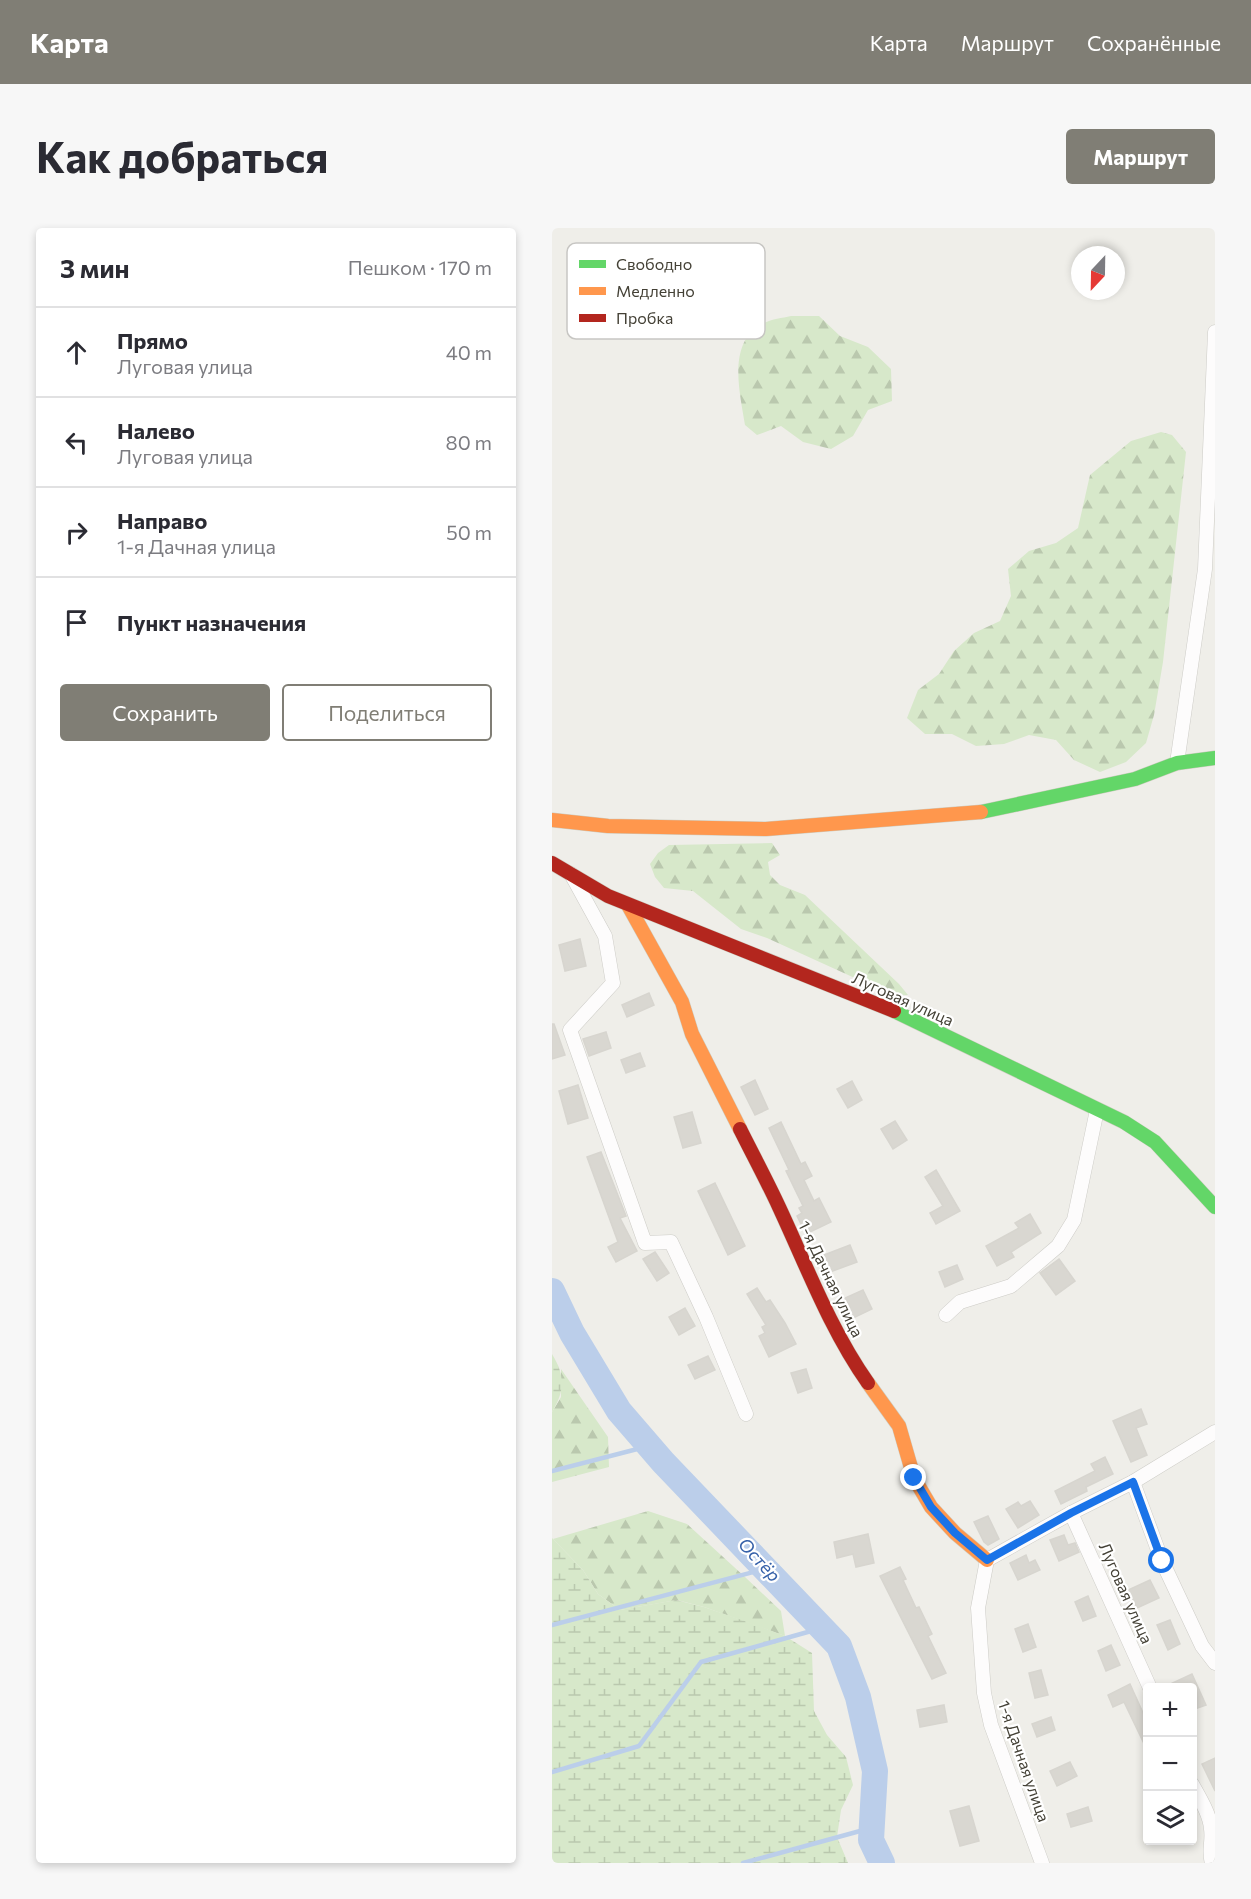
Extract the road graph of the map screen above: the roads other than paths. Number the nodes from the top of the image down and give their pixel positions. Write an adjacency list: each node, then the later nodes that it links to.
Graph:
1 (1215, 332): 3 (street)
2 (1215, 758): 3 (street)
3 (1178, 763): 4 (street)
4 (552, 820)
5 (552, 863): 6 (street, Луговая улица)
6 (570, 873): 7 (street, Луговая улица); 11 (street)
7 (628, 905): 8 (street, Луговая улица); 15 (street, 1-я Дачная улица)
8 (1097, 1110): 9 (street, Луговая улица); 10 (street)
9 (1215, 1207)
10 (946, 1315)
11 (746, 1414)
12 (1215, 1432): 13 (street)
13 (1133, 1482): 14 (street); 16 (street)
14 (1071, 1513): 15 (street); 17 (street, Луговая улица)
15 (987, 1560): 19 (street, 1-я Дачная улица)
16 (1215, 1663)
17 (1148, 1683)
18 (1195, 1791): 20 (street)
19 (1042, 1863)
20 (1212, 1863)

